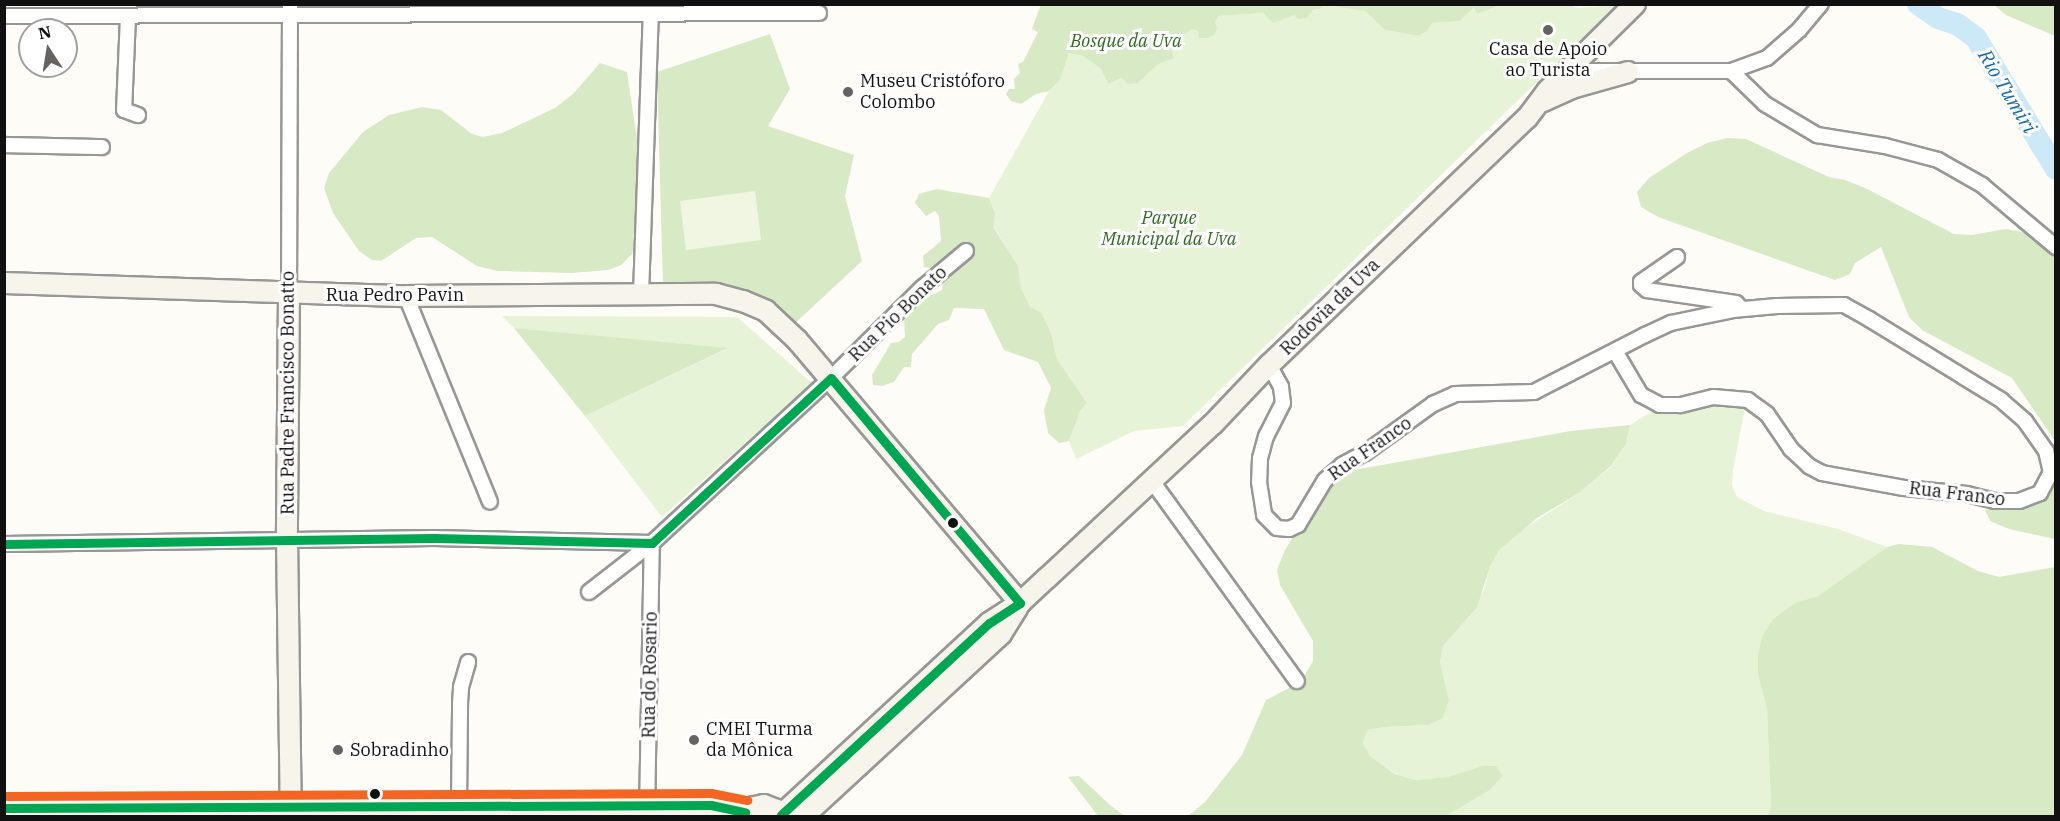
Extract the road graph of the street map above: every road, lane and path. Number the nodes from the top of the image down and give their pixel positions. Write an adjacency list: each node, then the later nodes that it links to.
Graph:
1 (1635, 4): 10 (street, Rodovia da Uva)
2 (1821, 4): 11 (street)
3 (65, 10): 8 (street); 9 (street)
4 (522, 10): 5 (street); 7 (street)
5 (290, 11): 9 (street); 21 (street, Rua Padre Francisco Bonatto)
6 (819, 13): 7 (street)
7 (651, 15): 22 (street)
8 (4, 16)
9 (128, 16): 14 (street)
10 (1567, 71): 12 (street); 13 (street, Rodovia da Uva)
11 (1731, 71): 12 (street); 17 (street)
12 (1628, 72): 13 (street)
13 (1538, 104): 26 (street, Rodovia da Uva)
14 (138, 115)
15 (4, 146): 16 (street)
16 (102, 147)
17 (2055, 247)
18 (966, 251): 27 (street, Rua Pio Bonato)
19 (1677, 257): 24 (street)
20 (4, 283): 21 (street, Rua Pedro Pavin)
21 (289, 294): 23 (street, Rua Pedro Pavin); 30 (street, Rua Padre Francisco Bonatto)
22 (641, 295): 23 (street, Rua Pedro Pavin); 27 (street, Rua Pedro Pavin)
23 (406, 296): 29 (street)
24 (1742, 309): 25 (street, Rua Franco); 25 (street, Rua Franco)
25 (1615, 351): 26 (street, Rua Franco)
26 (1269, 365): 28 (street, Rodovia da Uva)
27 (831, 378): 31 (street, Rua Pio Bonato); 34 (street, Rua Pedro Pavin)
28 (1152, 481): 34 (street, Rodovia da Uva); 36 (street)
29 (490, 502)
30 (287, 538): 31 (street); 32 (street); 41 (street, Rua Padre Francisco Bonatto)
31 (652, 543): 33 (street, Rua Pio Bonato); 40 (street, Rua do Rosario)
32 (4, 544)
33 (589, 592)
34 (1020, 603): 43 (street, Rodovia da Uva); 44 (street, Rodovia da Uva)
35 (468, 662): 37 (street)
36 (1297, 681)
37 (459, 806): 39 (street); 41 (street)
38 (4, 808): 41 (street)
39 (570, 811): 40 (street)
40 (647, 811): 42 (street)
41 (291, 812)
42 (744, 814): 43 (street)
43 (782, 816)
44 (804, 816)

